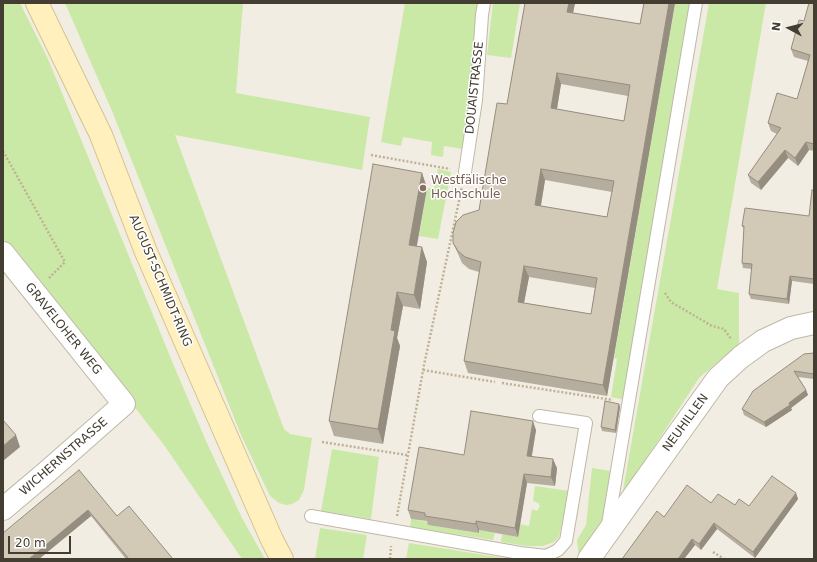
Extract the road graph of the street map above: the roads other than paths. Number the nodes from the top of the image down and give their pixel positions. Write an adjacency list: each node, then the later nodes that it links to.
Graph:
1 (37, 3): 12 (main road, AUGUST-SCHMIDT-RING)
2 (484, 3): 4 (lane, DOUAISTRASSE)
3 (696, 3): 11 (lane)
4 (465, 172)
5 (3, 253): 7 (street, GRAVELOHER WEG)
6 (814, 323): 11 (street, NEUHILLEN)
7 (124, 404): 9 (street, WICHERNSTRASSE)
8 (539, 416): 10 (lane)
9 (3, 509)
10 (311, 516)
11 (607, 533): 13 (street, NEUHILLEN)
12 (282, 559)
13 (589, 559)

